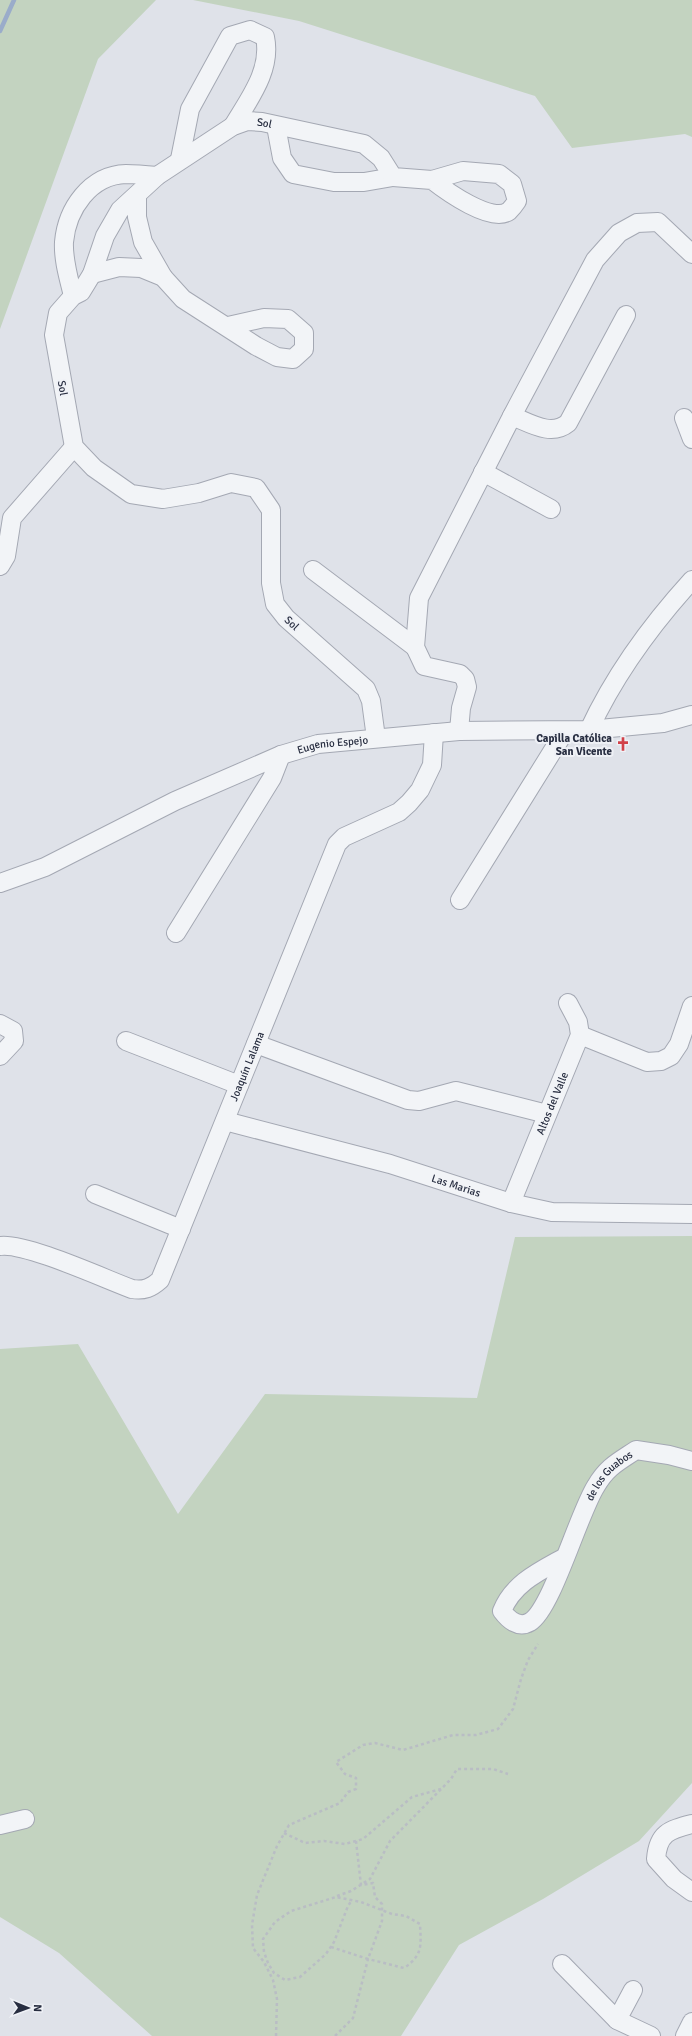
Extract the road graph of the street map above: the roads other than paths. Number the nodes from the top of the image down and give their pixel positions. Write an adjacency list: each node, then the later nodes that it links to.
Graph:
1 (233, 126): 2 (street, Sol); 3 (street, Sol); 3 (street)
2 (276, 126): 5 (street, Sol); 5 (street)
3 (180, 159): 4 (street, Sol)
4 (156, 176): 7 (street, Sol); 11 (street)
5 (393, 177): 6 (street)
6 (432, 180)
7 (137, 195): 9 (street, Sol); 10 (street)
8 (692, 254): 14 (street)
9 (92, 274): 10 (street); 11 (street, Sol)
10 (163, 277): 13 (street)
11 (73, 296): 17 (street, Sol)
12 (626, 316): 14 (street)
13 (228, 326)
14 (512, 416): 18 (street)
15 (684, 418): 16 (street)
16 (692, 439)
17 (74, 447): 20 (street); 29 (street, Sol)
18 (483, 472): 19 (street); 23 (street)
19 (551, 509)
20 (0, 566)
21 (313, 570): 23 (street)
22 (692, 580): 25 (street)
23 (415, 647): 26 (street)
24 (692, 715): 25 (street, Eugenio Espejo)
25 (589, 730): 27 (street, Eugenio Espejo)
26 (459, 731): 27 (street, Eugenio Espejo); 28 (street, Eugenio Espejo)
27 (564, 731): 32 (street)
28 (434, 733): 29 (street, Eugenio Espejo); 39 (street, Joaquín Lalama)
29 (376, 738): 30 (street, Eugenio Espejo)
30 (281, 755): 31 (street, Eugenio Espejo); 33 (street)
31 (0, 883)
32 (460, 900)
33 (176, 933)
34 (568, 1003): 37 (street)
35 (692, 1006): 37 (street)
36 (0, 1024): 40 (street)
37 (580, 1035): 42 (street, Altos del Valle)
38 (126, 1041): 41 (street)
39 (256, 1044): 41 (street, Joaquín Lalama); 42 (street)
40 (0, 1056)
41 (239, 1085): 43 (street, Joaquín Lalama)
42 (547, 1114): 45 (street, Altos del Valle)
43 (225, 1121): 45 (street, Las Marias); 47 (street, Joaquín Lalama)
44 (95, 1194): 47 (street)
45 (511, 1203): 46 (street, Las Marias)
46 (692, 1214)
47 (181, 1229): 48 (street, Joaquín Lalama)
48 (2, 1245)
49 (692, 1461): 50 (street, de los Guabos)
50 (565, 1557)
51 (25, 1819): 53 (street)
52 (692, 1824): 54 (street)
53 (0, 1825)
54 (692, 1892)
55 (562, 1964): 57 (street)
56 (633, 1990): 57 (street)
57 (617, 2020): 59 (street)
58 (692, 2022): 60 (street)
59 (651, 2036)
60 (685, 2036)

